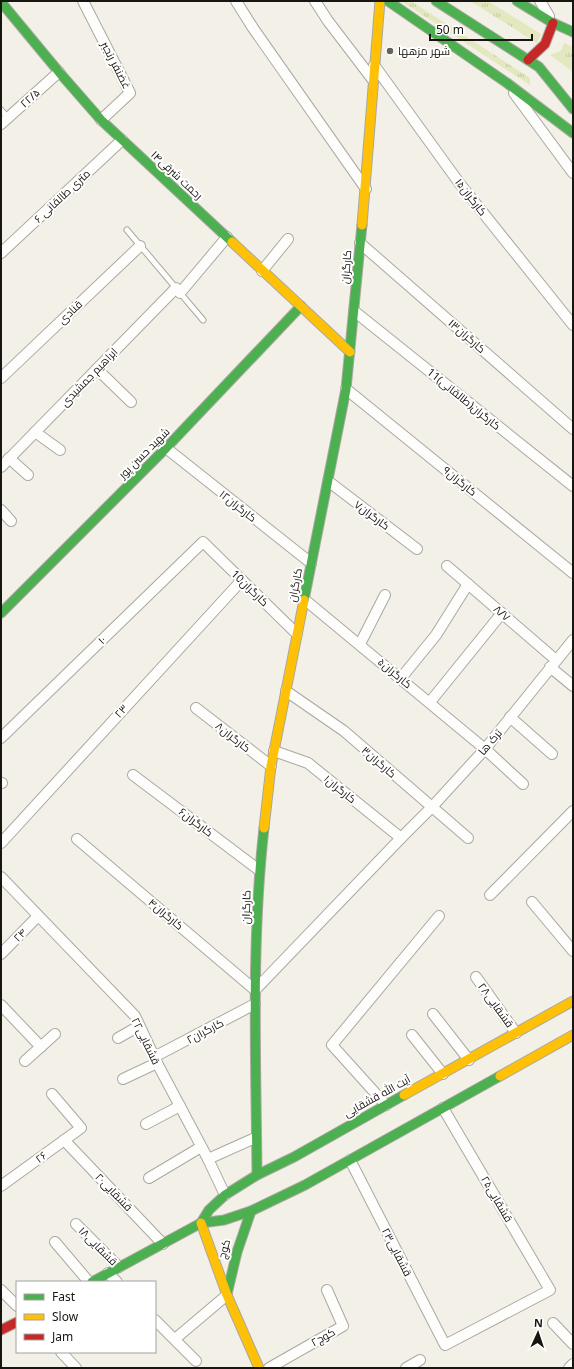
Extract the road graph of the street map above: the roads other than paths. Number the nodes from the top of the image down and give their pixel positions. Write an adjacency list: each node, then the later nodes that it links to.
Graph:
1 (83, 1): 19 (street, غضنفر رنجبر)
2 (236, 1): 23 (street)
3 (315, 1): 15 (street)
4 (380, 1): 13 (main road, کارگران)
5 (388, 1): 16 (main road)
6 (436, 1): 12 (main road)
7 (517, 1): 10 (main road)
8 (540, 1): 10 (street)
9 (2, 4): 14 (main road, ۱۴رحمت شرقی)
10 (553, 23): 11 (main road); 12 (main road)
11 (573, 32)
12 (528, 60): 17 (main road)
13 (374, 65): 15 (main road, کارگران); 35 (street, ۱۵کارگران)
14 (59, 72): 18 (street, ۲۲/۵); 19 (main road, ۱۴رحمت شرقی)
15 (374, 80): 23 (main road, کارگران)
16 (507, 83): 20 (main road); 22 (street)
17 (573, 109)
18 (3, 117)
19 (101, 120): 21 (main road, ۱۴رحمت شرقی)
20 (573, 133)
21 (122, 140): 25 (main road, ۱۴رحمت شرقی); 29 (street, ۶ متری طالقانی)
22 (573, 173)
23 (366, 189): 27 (main road, کارگران)
24 (127, 230): 28 (lane)
25 (227, 237): 30 (main road, ۱۴رحمت شرقی); 31 (street, ابراهیم جمشیدی)
26 (288, 240): 30 (street)
27 (360, 243): 33 (main road, کارگران); 41 (street, کارگران۱۳)
28 (140, 246): 31 (lane); 38 (street, قنادی)
29 (1, 252)
30 (262, 270): 32 (main road, ۱۴رحمت شرقی)
31 (178, 291): 34 (lane); 37 (street, ابراهیم جمشیدی)
32 (301, 306): 36 (main road, ۱۴رحمت شرقی); 43 (main road, شهید حسن پور)
33 (354, 311): 36 (main road, کارگران); 49 (street, 11کارگران(طالقانی))
34 (203, 320)
35 (573, 326)
36 (350, 352): 39 (main road, کارگران)
37 (97, 369): 40 (street); 42 (street, ابراهیم جمشیدی)
38 (1, 378)
39 (346, 389): 48 (main road, کارگران); 56 (street, کارگران۹)
40 (131, 402)
41 (573, 428)
42 (35, 432): 44 (street); 45 (street, ابراهیم جمشیدی)
43 (166, 448): 54 (street, ۱۲کارگران); 61 (main road, شهید حسن پور)
44 (60, 450)
45 (10, 458): 46 (street, ابراهیم جمشیدی); 47 (street)
46 (1, 467)
47 (28, 475)
48 (328, 481): 53 (street, کارگران۷); 54 (main road, کارگران)
49 (573, 486)
50 (1, 510): 51 (street)
51 (11, 521)
52 (203, 542): 57 (street, 10کارگران); 73 (street, ۱۰)
53 (417, 549)
54 (311, 563): 60 (main road, کارگران)
55 (446, 566): 58 (street, ۸/۷)
56 (573, 573)
57 (242, 580): 63 (street, 10کارگران); 85 (street, ۲۳)
58 (468, 584): 62 (street, ۸/۷); 67 (street)
59 (385, 595): 65 (street)
60 (304, 599): 63 (main road, کارگران); 65 (street, کارگران۵)
61 (1, 613)
62 (502, 613): 66 (street, ۸/۷); 70 (street)
63 (297, 634): 69 (main road, کارگران)
64 (573, 640): 66 (street, ترک ها)
65 (360, 644): 67 (street, کارگران۵)
66 (553, 664): 68 (street, ۸/۷); 72 (street, ترک ها)
67 (401, 678): 70 (street, کارگران۵)
68 (573, 686)
69 (286, 691): 75 (main road, کارگران); 80 (street, کارگران۳)
70 (430, 702): 74 (street, کارگران۵)
71 (196, 708): 77 (street, کارگران۸)
72 (510, 718): 74 (street, ترک ها); 76 (street)
73 (1, 738)
74 (485, 749): 79 (street, کارگران۵); 80 (street, ترک ها)
75 (274, 751): 77 (main road, کارگران); 82 (street, ۱کارگران)
76 (552, 754)
77 (271, 766): 86 (main road, کارگران)
78 (133, 775): 86 (street, ۶کارگران)
79 (523, 784)
80 (432, 807): 82 (street, ترک ها); 83 (street, کارگران۳)
81 (573, 811): 88 (street)
82 (401, 838): 95 (street, ترک ها)
83 (468, 838)
84 (77, 839): 95 (street, کارگران۴)
85 (1, 843)
86 (259, 870): 95 (main road, کارگران)
87 (1, 877): 90 (street, ۲۲قشقایی)
88 (490, 895)
89 (532, 902): 92 (street)
90 (38, 916): 93 (street, ۲۴); 100 (street, ۲۲قشقایی)
91 (439, 916): 113 (street)
92 (573, 951)
93 (1, 954)
94 (476, 977): 101 (street, قشقایی۲۸)
95 (255, 990): 97 (main road, کارگران)
96 (573, 1001): 101 (main road, آیت الله قشقایی)
97 (255, 1004): 107 (street, کارگران۲); 117 (main road, کارگران)
98 (1, 1005): 106 (street)
99 (433, 1014): 108 (street)
100 (140, 1026): 105 (street); 107 (street, ۲۲قشقایی)
101 (516, 1033): 108 (main road, آیت الله قشقایی)
102 (55, 1034): 106 (street)
103 (412, 1035): 110 (street)
104 (573, 1035): 115 (main road, آیت الله قشقایی)
105 (118, 1038)
106 (41, 1046): 109 (street)
107 (155, 1060): 111 (street, کارگران۲); 114 (street, ۲۲قشقایی)
108 (469, 1060): 110 (main road, آیت الله قشقایی)
109 (25, 1061)
110 (443, 1074): 113 (main road, آیت الله قشقایی)
111 (123, 1079)
112 (52, 1094): 118 (street, ۲۶)
113 (386, 1104): 122 (main road, آیت الله قشقایی)
114 (180, 1106): 116 (street); 119 (street, ۲۲قشقایی)
115 (443, 1108): 121 (main road, آیت الله قشقایی); 146 (street, قشقایی۲۵)
116 (146, 1124)
117 (256, 1138): 120 (street); 122 (main road, کارگران)
118 (64, 1140): 124 (street, ۲۶); 130 (street, ۲۰قشقایی)
119 (201, 1148): 120 (street, ۲۲قشقایی); 123 (street)
120 (208, 1159): 125 (street, ۲۲قشقایی)
121 (350, 1160): 126 (main road, آیت الله قشقایی); 146 (street, قشقایی۲۳)
122 (257, 1175): 125 (main road, آیت الله قشقایی)
123 (149, 1178)
124 (1, 1186)
125 (225, 1195): 127 (main road, آیت الله قشقایی)
126 (251, 1212): 127 (main road, آیت الله قشقایی); 138 (main road, کوچ)
127 (201, 1223): 130 (main road, آیت الله قشقایی); 138 (main road, کوچ)
128 (76, 1224): 131 (street, ۱۸قشقایی)
129 (55, 1242): 133 (street)
130 (163, 1244): 131 (main road, آیت الله قشقایی)
131 (120, 1267): 132 (main road, آیت الله قشقایی)
132 (108, 1273): 134 (main road, آیت الله قشقایی); 135 (street)
133 (89, 1281)
134 (92, 1281)
135 (116, 1281)
136 (1, 1290): 139 (street)
137 (327, 1290): 153 (street, کوچ۲)
138 (227, 1295): 144 (street); 152 (main road, کوچ)
139 (16, 1305)
140 (156, 1321): 144 (street)
141 (16, 1322): 143 (main road)
142 (553, 1322): 145 (street)
143 (1, 1330)
144 (174, 1339): 149 (street)
145 (573, 1344)
146 (445, 1345)
147 (62, 1353): 151 (street)
148 (420, 1360): 154 (street)
149 (196, 1361)
150 (573, 1364): 155 (street)
151 (76, 1368)
152 (259, 1368)
153 (269, 1368)
154 (406, 1368)
155 (569, 1368)

